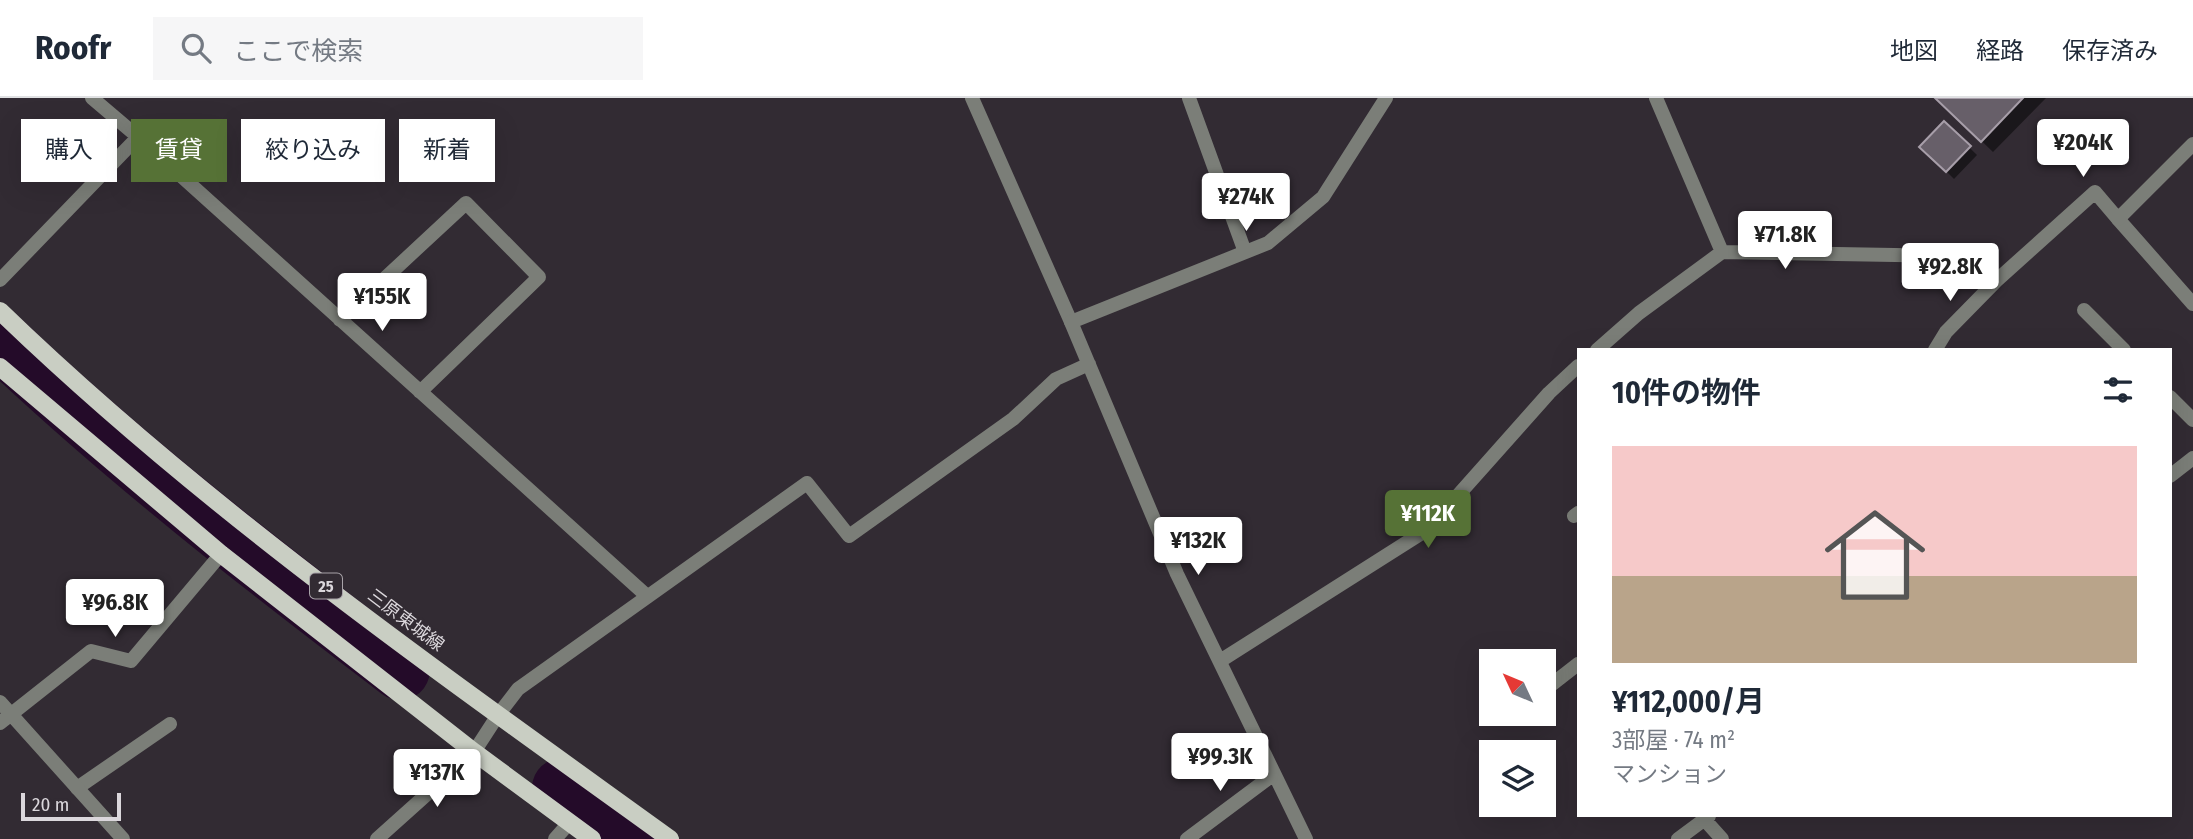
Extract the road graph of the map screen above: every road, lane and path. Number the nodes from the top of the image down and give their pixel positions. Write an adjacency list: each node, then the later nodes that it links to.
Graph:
1 (92, 98): 6 (street)
2 (972, 98): 19 (street)
3 (1189, 98): 11 (street)
4 (1386, 98): 11 (street)
5 (1656, 98): 12 (street)
6 (131, 131)
7 (131, 144): 13 (street)
8 (2193, 144): 10 (street)
9 (188, 182): 18 (street)
10 (2118, 219): 14 (street); 15 (street)
11 (1245, 252): 19 (street)
12 (1721, 253): 14 (street); 20 (street)
13 (0, 280)
14 (1996, 281): 21 (street)
15 (2193, 304)
16 (2084, 310): 22 (street)
17 (0, 311): 37 (main road, 三原東城線 / 25)
18 (340, 320): 26 (street); 26 (street)
19 (1071, 323): 23 (street)
20 (1599, 348)
21 (1936, 348)
22 (2122, 348)
23 (1089, 365): 32 (street); 33 (street)
24 (0, 367): 31 (main road, 25)
25 (1577, 367): 33 (street)
26 (420, 392): 32 (street)
27 (2172, 399): 28 (street)
28 (2193, 420)
29 (2193, 458): 30 (street)
30 (2172, 474)
31 (221, 554): 38 (street); 40 (main road, 25)
32 (647, 596): 37 (street)
33 (1220, 661): 41 (street)
34 (1577, 665): 35 (street)
35 (1556, 681)
36 (0, 702): 38 (street)
37 (498, 715): 40 (street); 49 (main road, 三原東城線 / 25)
38 (5, 719): 42 (street)
39 (170, 724): 42 (street)
40 (474, 752): 44 (main road, 25); 46 (street)
41 (1274, 774): 50 (street); 51 (street)
42 (77, 788): 45 (street)
43 (1706, 817): 52 (street); 53 (street)
44 (569, 822): 47 (street); 48 (main road, 25)
45 (123, 839)
46 (376, 839)
47 (555, 839)
48 (592, 839)
49 (670, 839)
50 (1187, 839)
51 (1306, 839)
52 (1678, 839)
53 (1722, 839)

